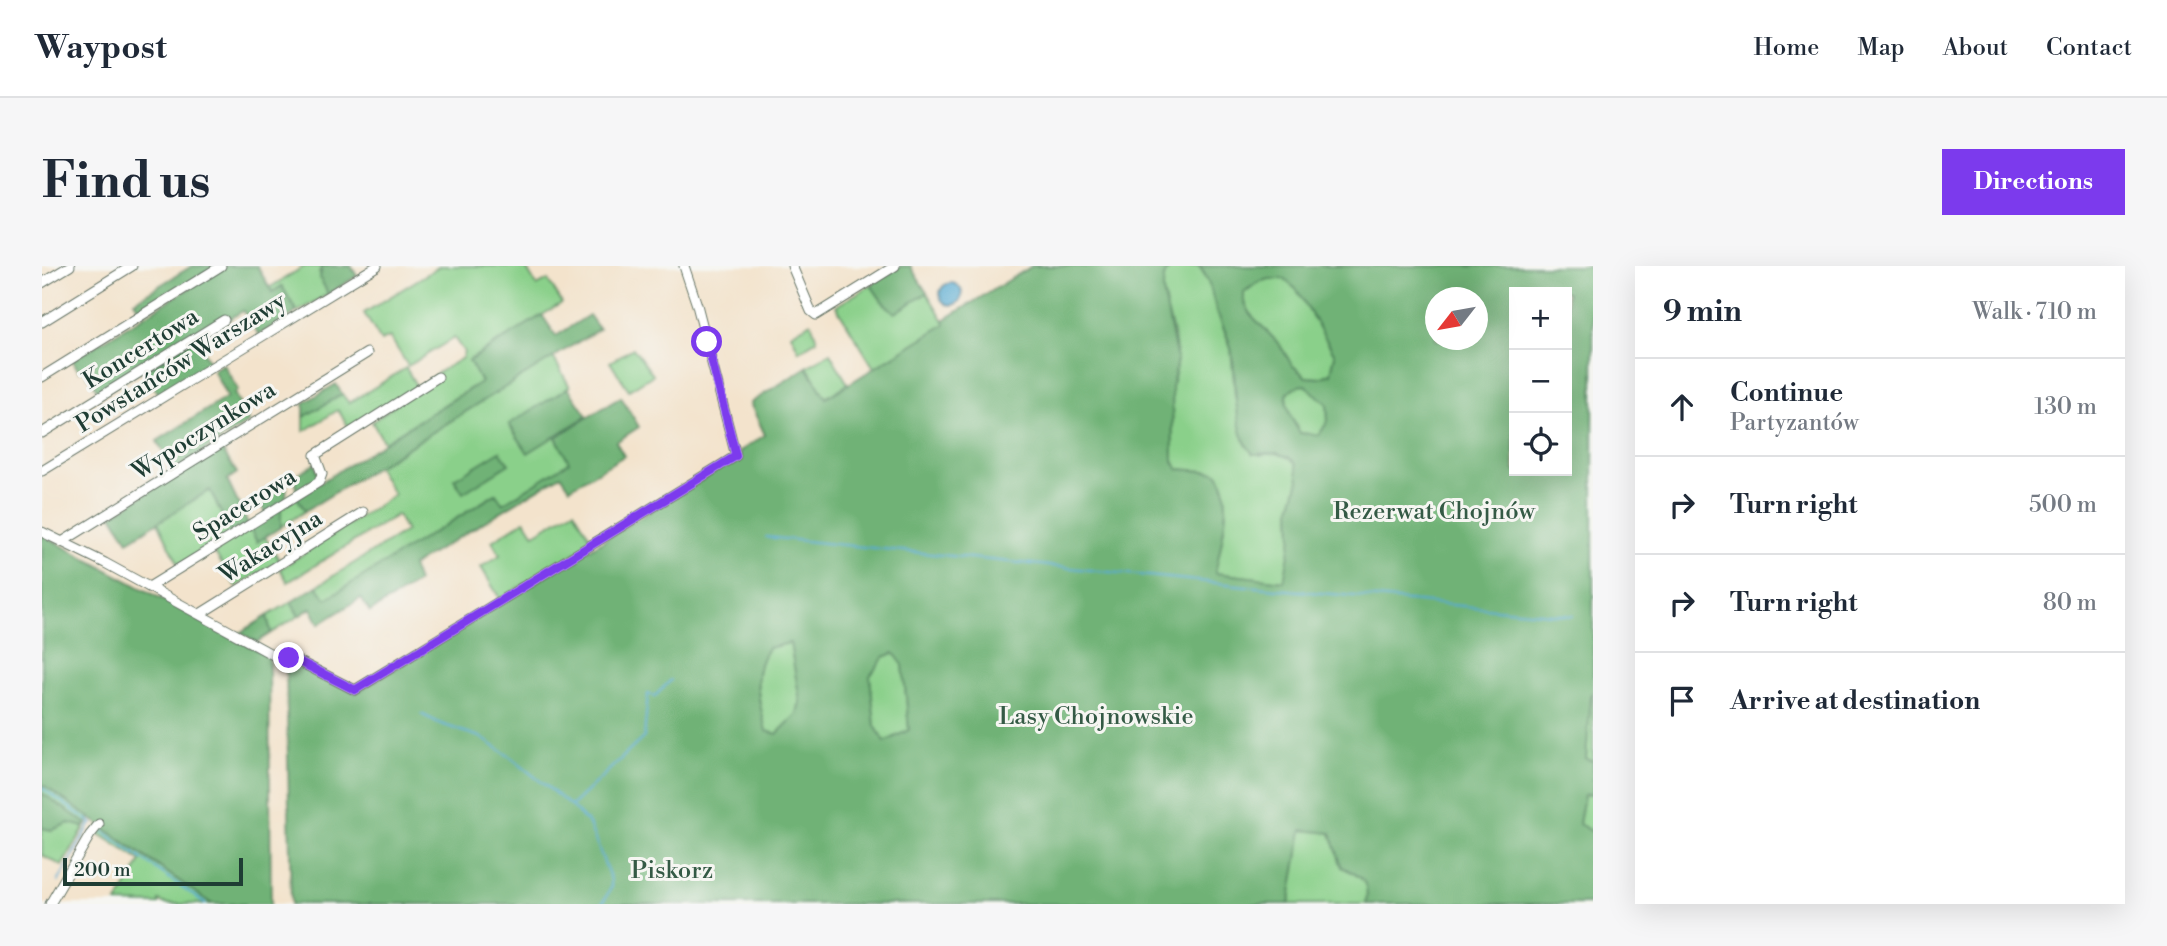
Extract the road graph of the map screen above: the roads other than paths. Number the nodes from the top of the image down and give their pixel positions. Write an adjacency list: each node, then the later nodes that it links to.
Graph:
1 (70, 266): 9 (street)
2 (132, 266): 11 (street)
3 (221, 266): 13 (street)
4 (377, 266): 16 (street, Powstańców Warszawy)
5 (684, 266): 21 (street)
6 (792, 266): 8 (street)
7 (895, 266): 8 (street)
8 (884, 269)
9 (42, 283)
10 (223, 320): 15 (street, Koncertowa)
11 (42, 322)
12 (368, 352): 19 (street, Wypoczynkowa)
13 (42, 377)
14 (438, 377): 20 (street, Spacerowa)
15 (42, 433)
16 (42, 471)
17 (363, 512): 21 (street, Wakacyjna)
18 (42, 532): 19 (street)
19 (62, 542): 20 (street)
20 (149, 587): 21 (street)
21 (200, 614)
22 (99, 824): 23 (street)
23 (50, 904)

